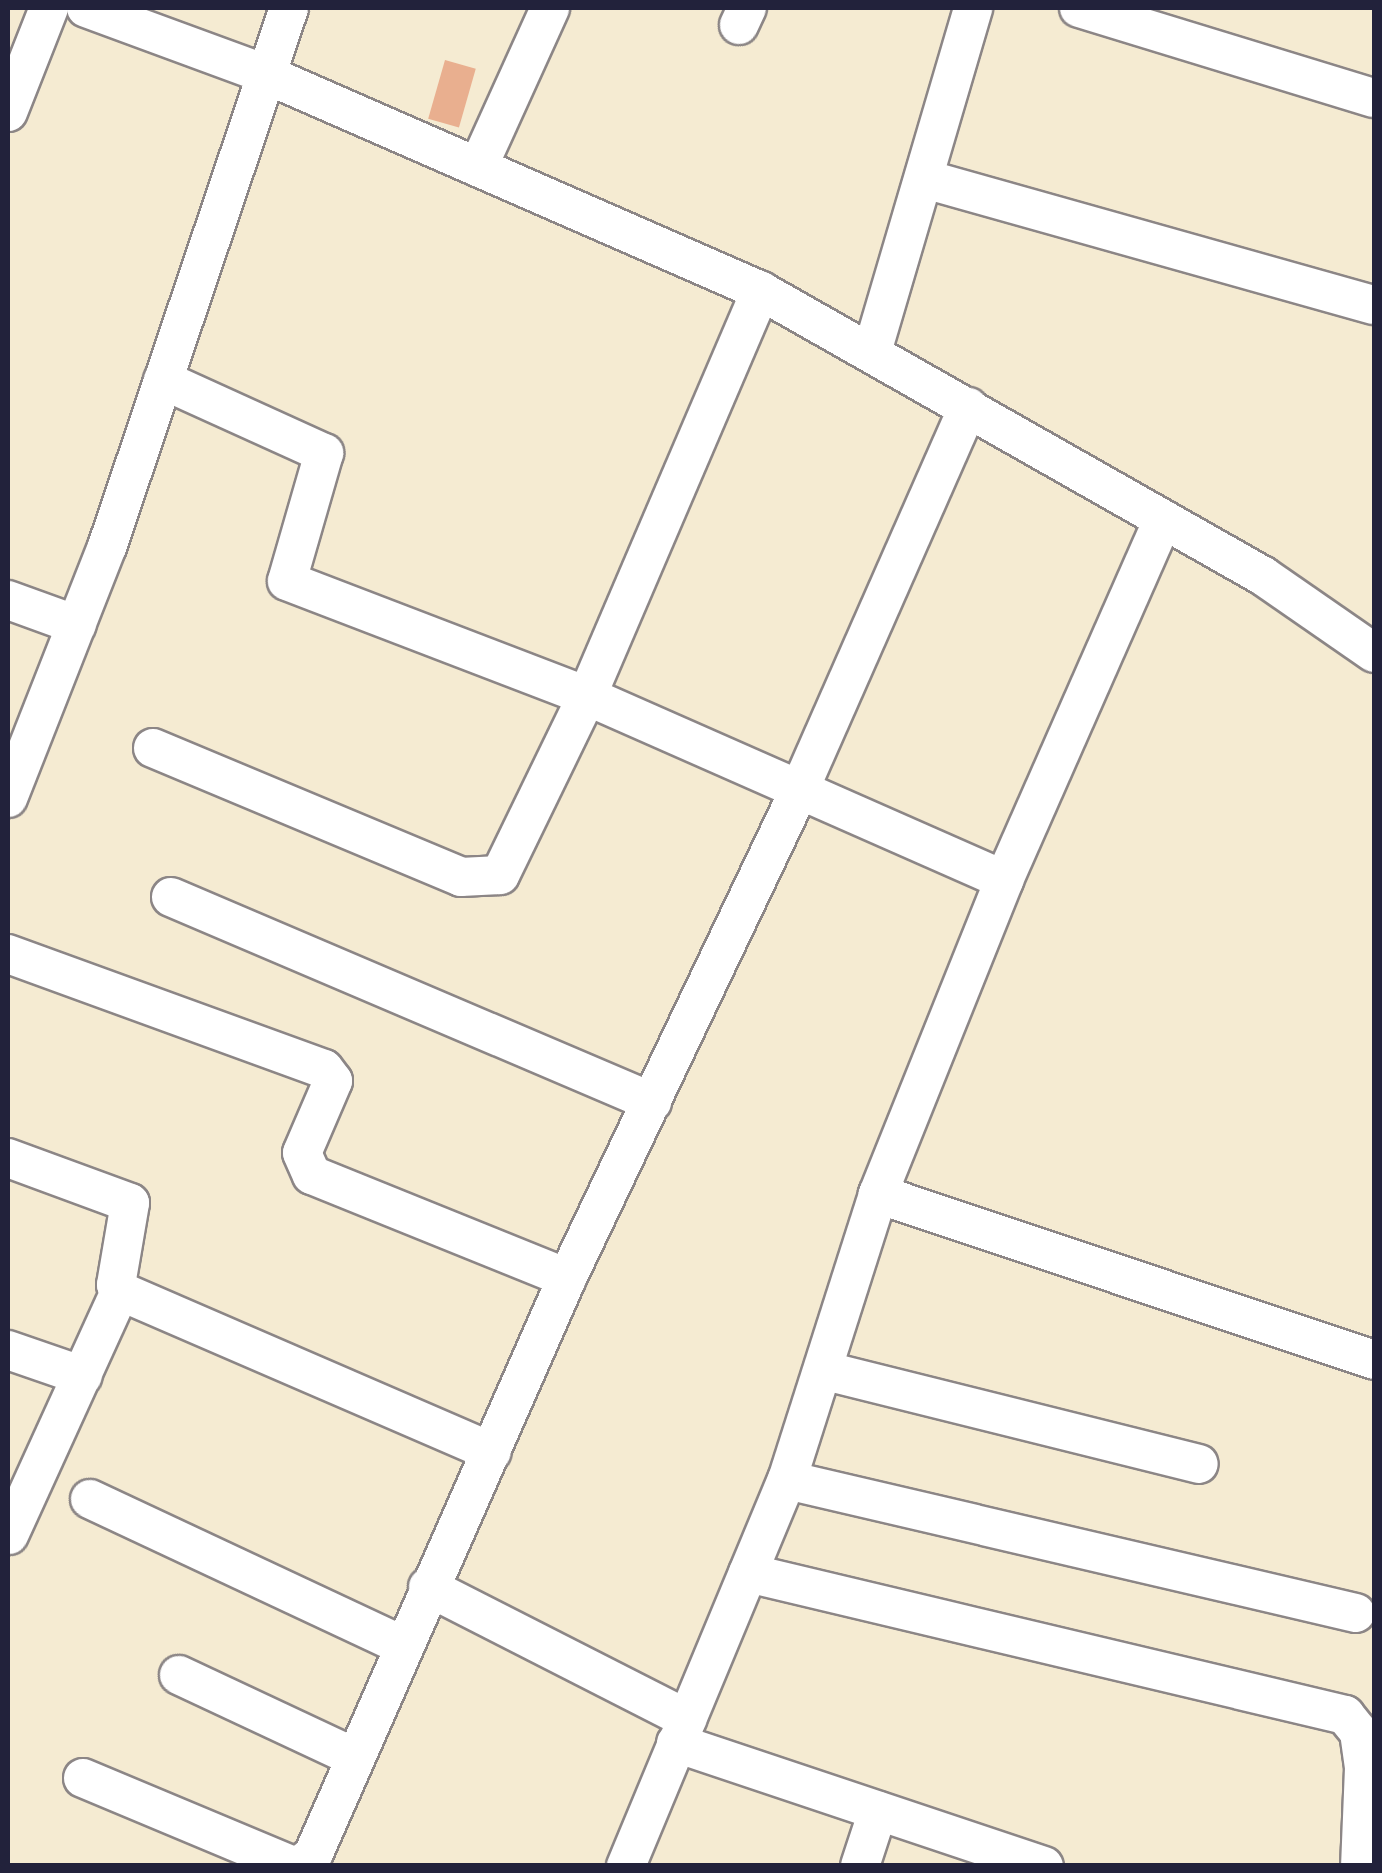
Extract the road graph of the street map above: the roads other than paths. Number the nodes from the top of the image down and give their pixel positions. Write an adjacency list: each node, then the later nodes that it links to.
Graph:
1 (49, 8): 9 (street)
2 (86, 8): 7 (street)
3 (290, 8): 7 (street)
4 (550, 8): 10 (street)
5 (972, 8): 11 (street)
6 (1078, 8): 8 (street)
7 (265, 74): 10 (street); 15 (street)
8 (1374, 98)
9 (8, 112)
10 (478, 166): 12 (street)
11 (925, 179): 13 (street); 14 (street)
12 (760, 291): 14 (street); 21 (street)
13 (1374, 305)
14 (872, 352): 16 (street)
15 (163, 380): 19 (street); 21 (street)
16 (968, 407): 17 (street); 23 (street)
17 (1163, 519): 20 (street); 25 (street)
18 (8, 600): 19 (street)
19 (76, 624): 24 (street)
20 (1374, 653)
21 (587, 696): 22 (street); 23 (street)
22 (153, 748)
23 (798, 793): 25 (street); 28 (street)
24 (8, 798)
25 (1004, 880): 30 (street)
26 (171, 897): 28 (street)
27 (8, 954): 31 (street)
28 (652, 1102): 31 (street)
29 (8, 1158): 32 (street)
30 (878, 1194): 34 (street); 35 (street)
31 (568, 1278): 37 (street)
32 (120, 1292): 36 (street); 37 (street)
33 (8, 1350): 36 (street)
34 (1374, 1360)
35 (826, 1372): 38 (street); 39 (street)
36 (83, 1376): 41 (street)
37 (492, 1452): 43 (street)
38 (1199, 1464)
39 (787, 1480): 42 (street); 44 (street)
40 (90, 1499): 45 (street)
41 (9, 1535)
42 (748, 1573): 47 (street); 49 (street)
43 (428, 1588): 45 (street); 47 (street)
44 (1356, 1614)
45 (402, 1645): 48 (street)
46 (180, 1675): 48 (street)
47 (682, 1731): 51 (street); 53 (street)
48 (352, 1756): 52 (street)
49 (1369, 1768): 56 (street)
50 (83, 1778): 52 (street)
51 (878, 1811): 54 (street); 55 (street)
52 (296, 1866)
53 (626, 1866)
54 (860, 1866)
55 (1044, 1866)
56 (1360, 1866)

